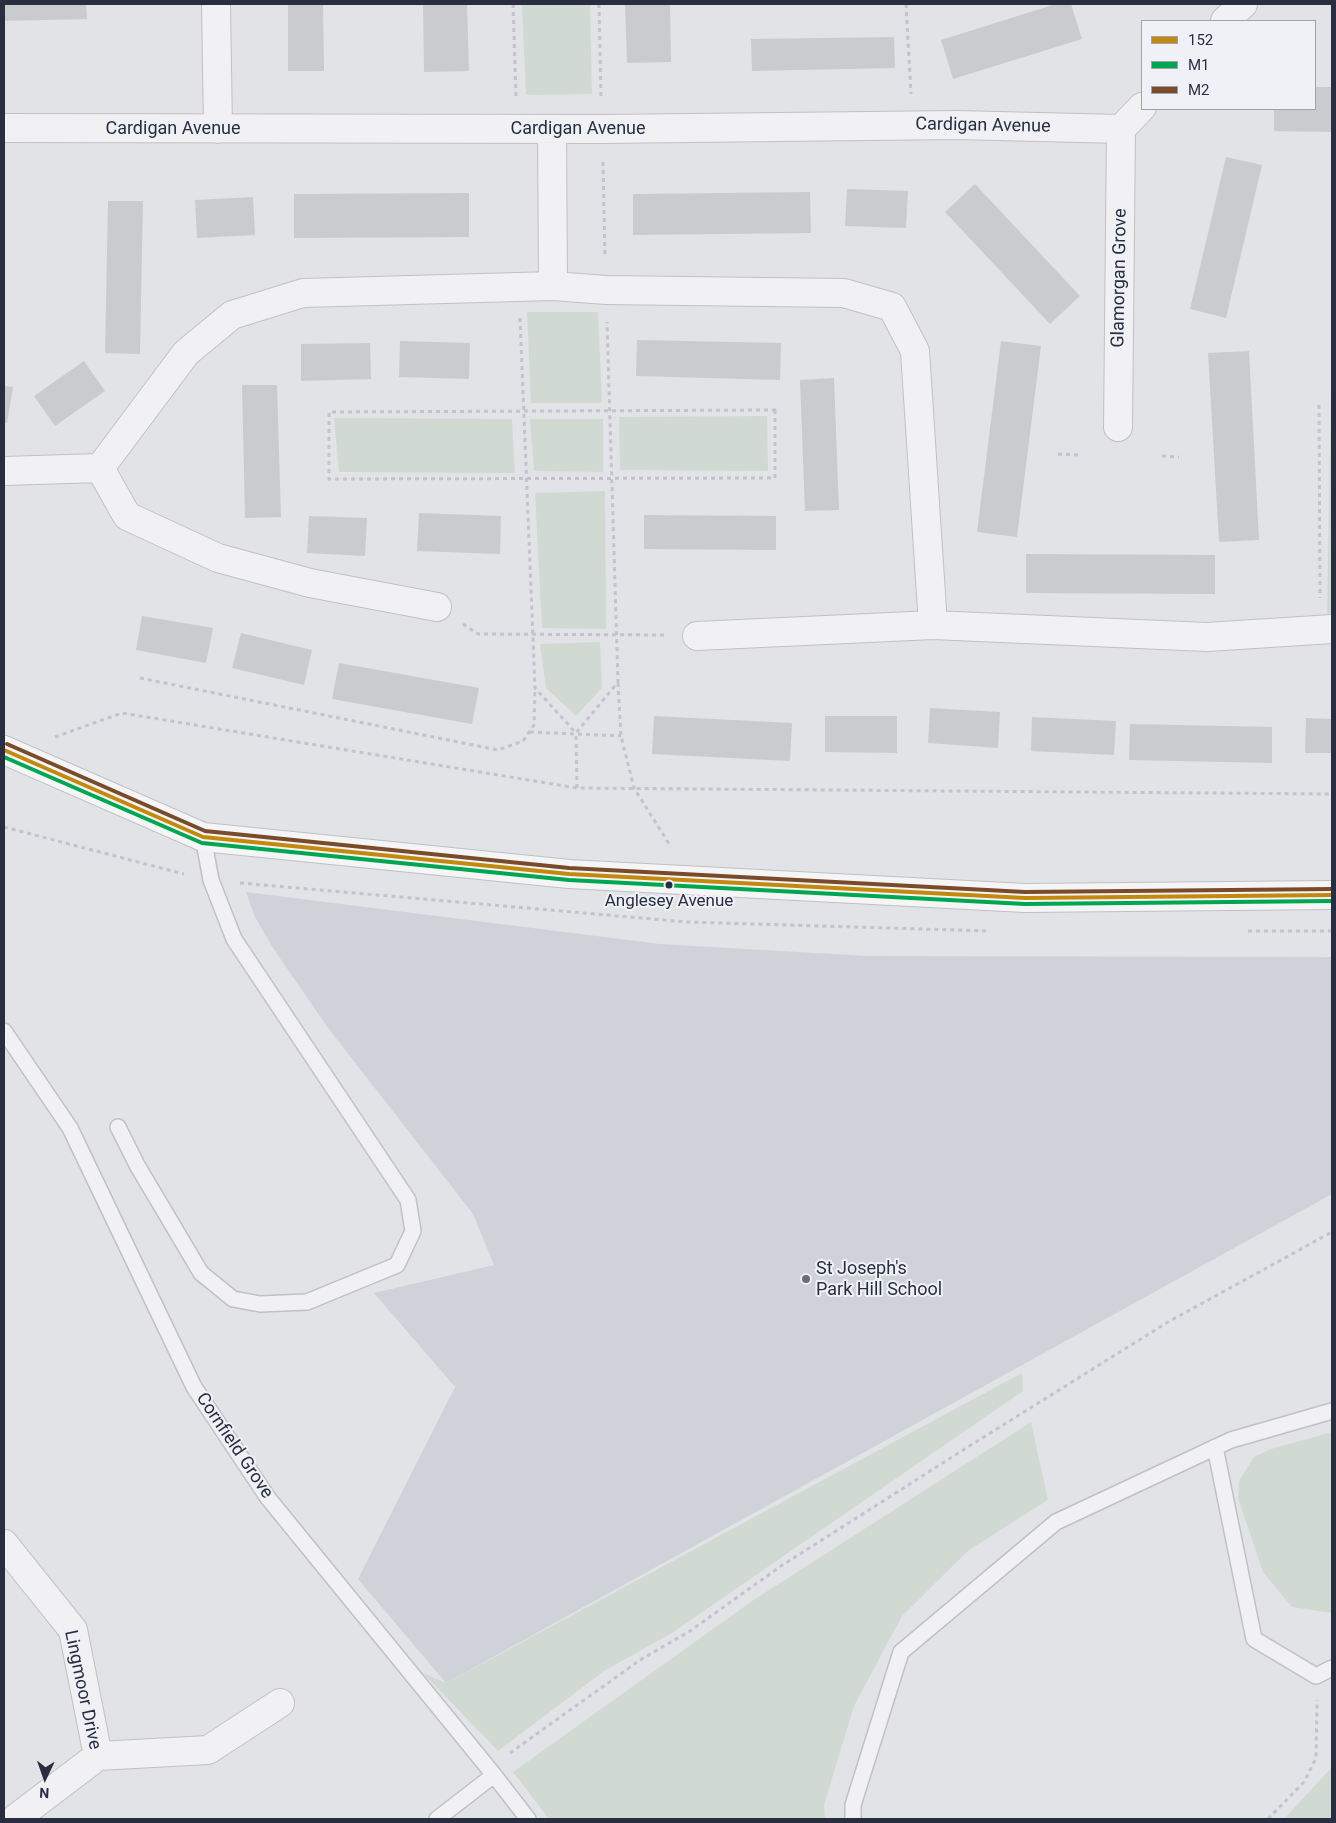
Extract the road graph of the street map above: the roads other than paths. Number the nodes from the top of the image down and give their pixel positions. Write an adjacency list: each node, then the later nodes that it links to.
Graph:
1 (216, 4): 6 (street)
2 (1243, 4): 3 (street)
3 (1226, 20)
4 (1141, 107): 8 (street)
5 (4, 128): 6 (street, Cardigan Avenue)
6 (218, 129): 7 (street, Cardigan Avenue)
7 (552, 129): 8 (street, Cardigan Avenue); 9 (street)
8 (1121, 129): 10 (street, Glamorgan Grove)
9 (553, 286): 11 (street); 14 (street)
10 (1118, 427)
11 (100, 468): 12 (street); 13 (street)
12 (4, 471)
13 (437, 607)
14 (933, 625): 15 (street); 16 (street)
15 (1326, 630)
16 (697, 636)
17 (4, 750): 18 (main road)
18 (203, 836): 19 (main road); 21 (lane)
19 (1332, 895)
20 (4, 1031): 28 (lane, Cornfield Grove)
21 (118, 1127)
22 (1332, 1411): 23 (lane)
23 (1215, 1447): 25 (lane); 32 (lane)
24 (4, 1544): 27 (street, Lingmoor Drive)
25 (1332, 1668)
26 (280, 1703): 27 (street)
27 (98, 1756): 29 (street, Lingmoor Drive)
28 (494, 1775): 30 (lane); 31 (lane, Cornfield Grove)
29 (15, 1819)
30 (437, 1819)
31 (528, 1819)
32 (853, 1819)

